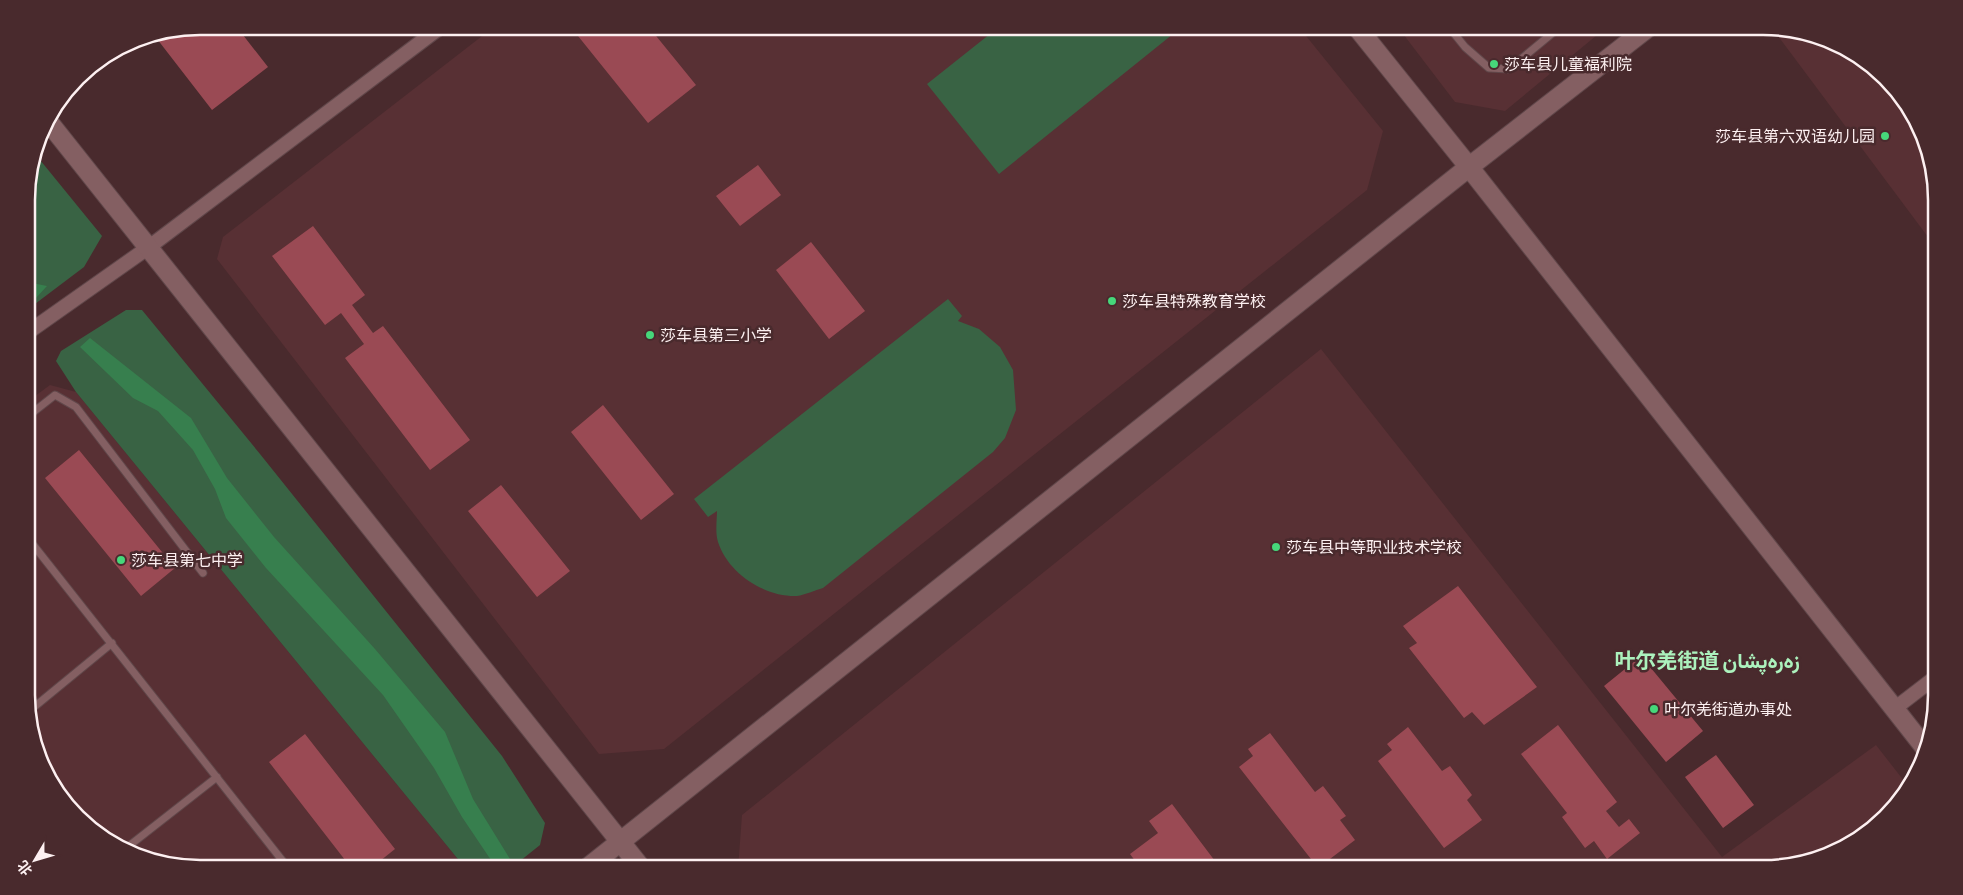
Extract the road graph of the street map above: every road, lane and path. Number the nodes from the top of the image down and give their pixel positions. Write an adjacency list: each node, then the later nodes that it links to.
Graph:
1 (430, 35): 8 (street)
2 (1363, 35): 7 (street)
3 (1455, 35): 4 (lane)
4 (1550, 35)
5 (1638, 35): 7 (street)
6 (52, 127): 8 (street)
7 (1469, 167): 16 (street); 19 (street)
8 (149, 247): 9 (street); 19 (street)
9 (35, 327)
10 (35, 411): 12 (lane)
11 (35, 547): 13 (lane)
12 (203, 573)
13 (112, 643): 15 (lane); 18 (lane)
14 (1928, 683): 16 (street)
15 (35, 706)
16 (1894, 710): 17 (street)
17 (1921, 742)
18 (217, 777): 20 (lane); 21 (lane)
19 (620, 841): 22 (street); 23 (street)
20 (131, 844)
21 (282, 860)
22 (597, 860)
23 (635, 860)

